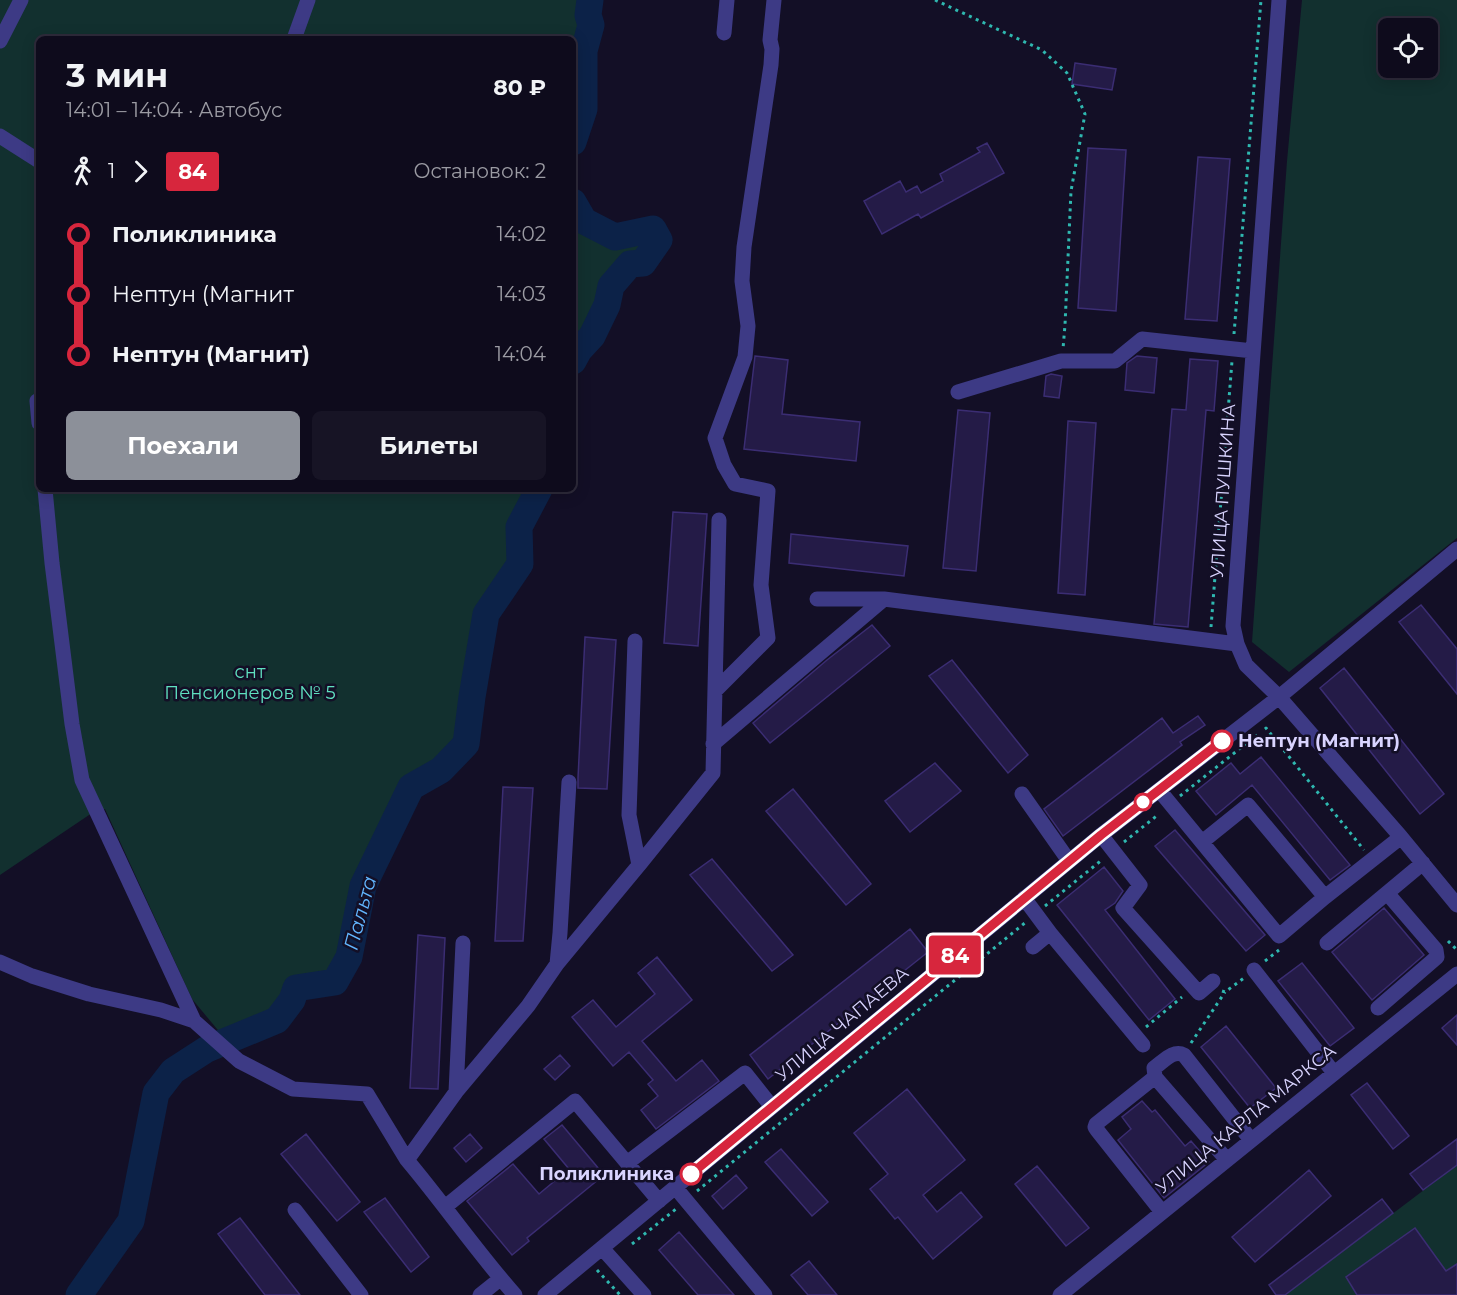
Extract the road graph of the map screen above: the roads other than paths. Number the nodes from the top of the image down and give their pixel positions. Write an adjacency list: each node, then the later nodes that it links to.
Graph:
1 (21, 0): 8 (street)
2 (308, 0): 7 (street)
3 (727, 0): 6 (street)
4 (774, 0): 20 (street)
5 (1279, 0): 11 (street, УЛИЦА ПУШКИНА)
6 (724, 33)
7 (295, 36)
8 (0, 41)
9 (0, 135): 10 (street)
10 (36, 159)
11 (1253, 351): 12 (street); 19 (street, УЛИЦА ПУШКИНА)
12 (958, 392)
13 (45, 492): 46 (street)
14 (718, 519): 20 (street)
15 (1457, 549): 21 (street, УЛИЦА ЧАПАЕВА)
16 (817, 599): 17 (street)
17 (884, 599): 19 (street); 22 (street)
18 (635, 641): 31 (street)
19 (1237, 644): 21 (street, УЛИЦА ПУШКИНА)
20 (715, 691): 22 (street)
21 (1279, 698): 24 (street, УЛИЦА ЧАПАЕВА); 27 (street, УЛИЦА ПУШКИНА)
22 (713, 744): 31 (street)
23 (569, 782): 41 (street)
24 (1159, 790): 26 (street, УЛИЦА ЧАПАЕВА); 28 (street)
25 (1022, 794): 29 (street)
26 (1101, 835): 29 (street, УЛИЦА ЧАПАЕВА); 44 (street)
27 (1401, 837): 30 (street, УЛИЦА ПУШКИНА); 33 (street)
28 (1202, 842): 33 (street); 33 (street)
29 (1069, 861): 34 (street, УЛИЦА ЧАПАЕВА)
30 (1423, 863): 32 (street); 35 (street, УЛИЦА ПУШКИНА)
31 (639, 865): 41 (street)
32 (1387, 893): 38 (street); 45 (street)
33 (1325, 897)
34 (1024, 898): 36 (street); 51 (street, УЛИЦА ЧАПАЕВА)
35 (1457, 905)
36 (1050, 933): 39 (street); 47 (street)
37 (462, 943): 50 (street)
38 (1327, 943)
39 (1033, 946)
40 (0, 962): 46 (street)
41 (557, 964): 50 (street)
42 (1254, 970): 48 (street)
43 (1457, 974): 48 (street, УЛИЦА КАРЛА МАРКСА)
44 (1213, 981)
45 (1378, 1008)
46 (194, 1021): 53 (street)
47 (1139, 1040)
48 (1334, 1073): 52 (street, УЛИЦА КАРЛА МАРКСА)
49 (1155, 1077): 52 (street); 54 (street); 60 (street)
50 (456, 1092): 53 (street)
51 (772, 1107): 55 (street); 56 (street, УЛИЦА ЧАПАЕВА)
52 (1251, 1140): 54 (street, УЛИЦА КАРЛА МАРКСА)
53 (407, 1160): 58 (street)
54 (1227, 1160): 60 (street, УЛИЦА КАРЛА МАРКСА)
55 (627, 1164): 57 (street); 58 (street)
56 (675, 1187): 57 (street, УЛИЦА ЧАПАЕВА); 68 (street)
57 (659, 1201): 61 (street, УЛИЦА ЧАПАЕВА)
58 (445, 1207): 62 (street)
59 (295, 1210): 63 (street)
60 (1162, 1212): 69 (street, УЛИЦА КАРЛА МАРКСА)
61 (602, 1248): 66 (street, УЛИЦА ЧАПАЕВА); 67 (street)
62 (500, 1279): 64 (street); 65 (street)
63 (362, 1295)
64 (480, 1295)
65 (515, 1295)
66 (545, 1295)
67 (644, 1295)
68 (765, 1295)
69 (1060, 1295)

